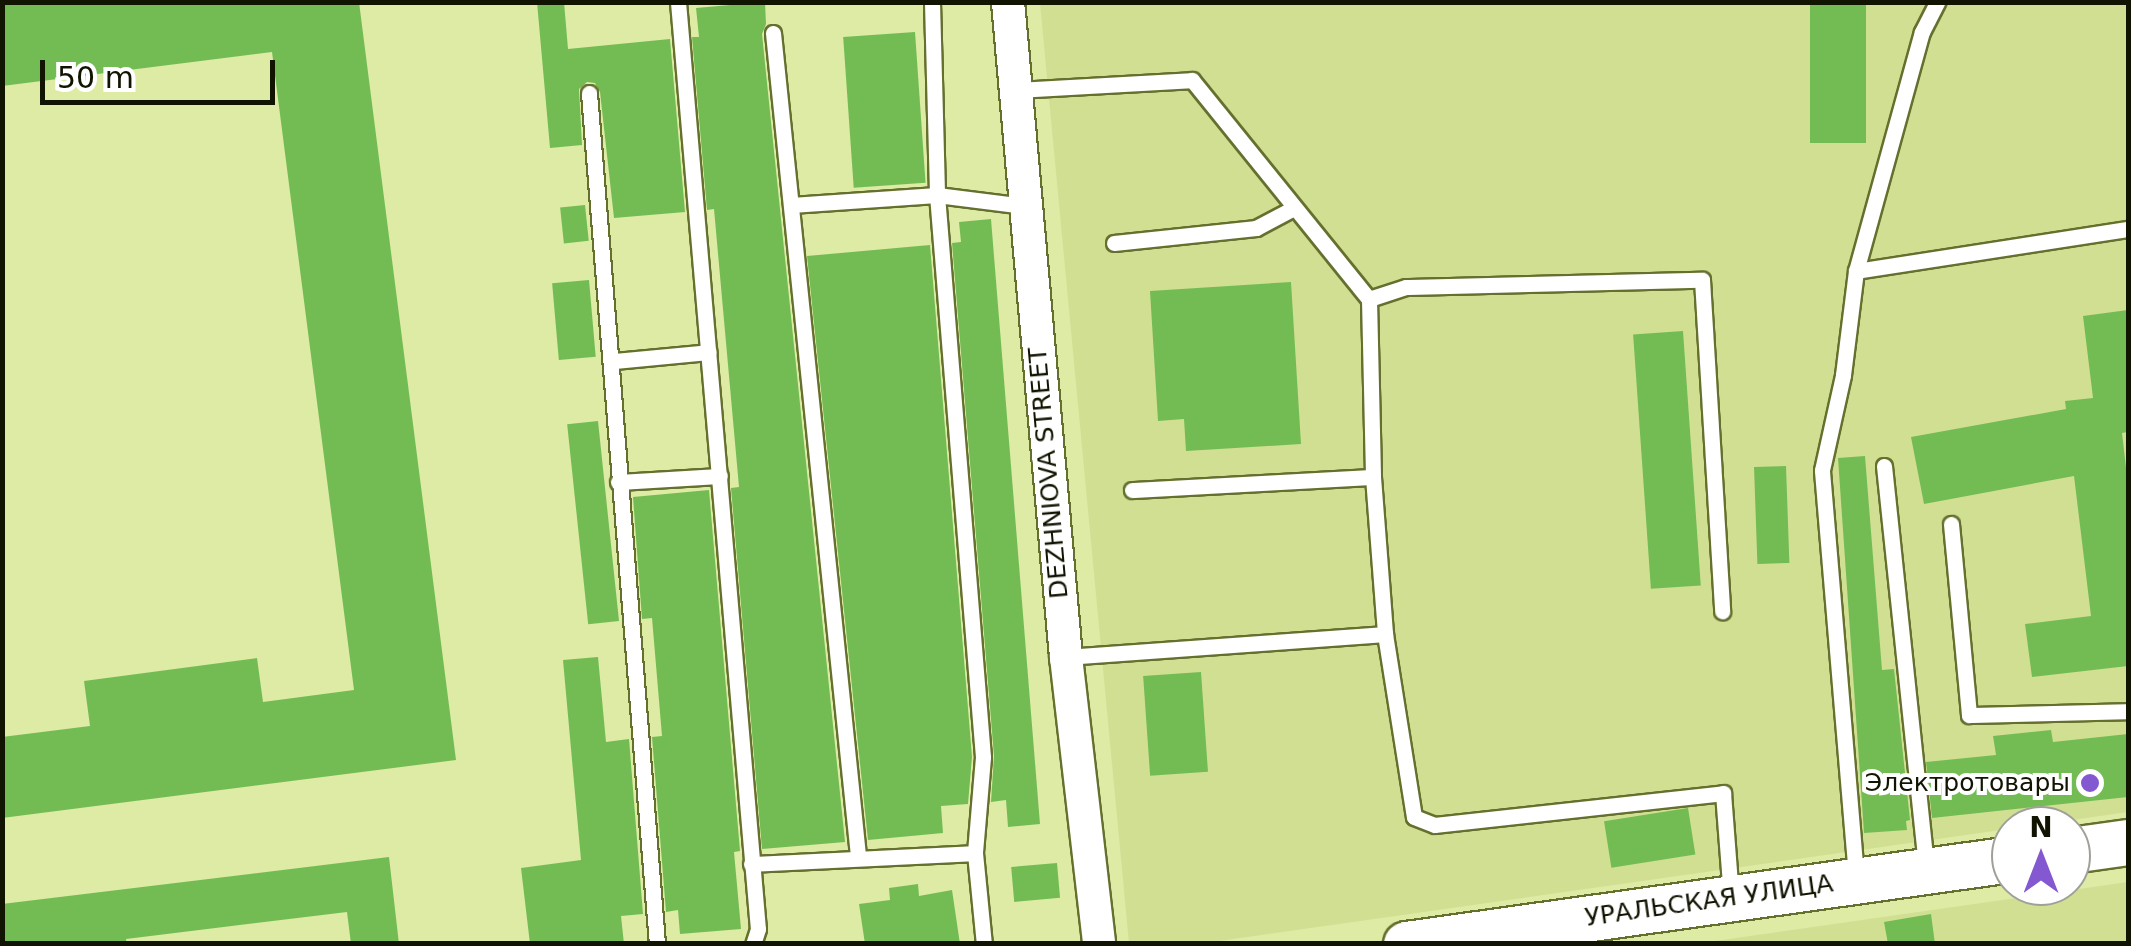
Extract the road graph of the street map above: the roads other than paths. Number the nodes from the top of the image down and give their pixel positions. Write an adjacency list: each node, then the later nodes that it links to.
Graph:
1 (678, 2): 16 (lane)
2 (932, 2): 8 (lane)
3 (1008, 2): 6 (street, DEZHNIOVA STREET)
4 (1938, 2): 14 (lane)
5 (773, 33): 9 (lane)
6 (1015, 90): 10 (street, DEZHNIOVA STREET); 11 (lane)
7 (589, 93): 17 (lane)
8 (937, 195): 9 (lane); 10 (lane); 30 (lane)
9 (791, 206): 32 (lane)
10 (1024, 206): 26 (street, DEZHNIOVA STREET)
11 (1294, 208): 13 (lane); 15 (lane)
12 (2128, 229): 14 (lane)
13 (1114, 243)
14 (1856, 272): 38 (lane)
15 (1368, 299): 20 (lane); 24 (lane)
16 (709, 352): 17 (lane); 19 (lane)
17 (614, 361): 21 (lane)
18 (1884, 466): 37 (lane)
19 (720, 476): 21 (lane); 35 (lane)
20 (1373, 477): 22 (lane); 25 (lane)
21 (618, 482): 40 (lane)
22 (1132, 490)
23 (1952, 524): 27 (lane)
24 (1722, 611)
25 (1384, 634): 26 (lane); 39 (lane)
26 (1066, 657): 43 (street, DEZHNIOVA STREET)
27 (2128, 712)
28 (2128, 842): 29 (main road)
29 (2091, 847)
30 (976, 853): 32 (lane); 42 (lane)
31 (2128, 853): 33 (main road)
32 (858, 855): 35 (lane)
33 (2091, 858)
34 (1991, 863): 37 (main road)
35 (751, 864): 41 (lane)
36 (1991, 870): 37 (main road)
37 (1927, 875): 38 (main road)
38 (1857, 885): 39 (main road)
39 (1732, 903): 44 (main road, УРАЛЬСКАЯ УЛИЦА); 45 (main road)
40 (658, 944)
41 (753, 944)
42 (984, 944)
43 (1099, 944)
44 (1406, 944)
45 (1477, 944)

